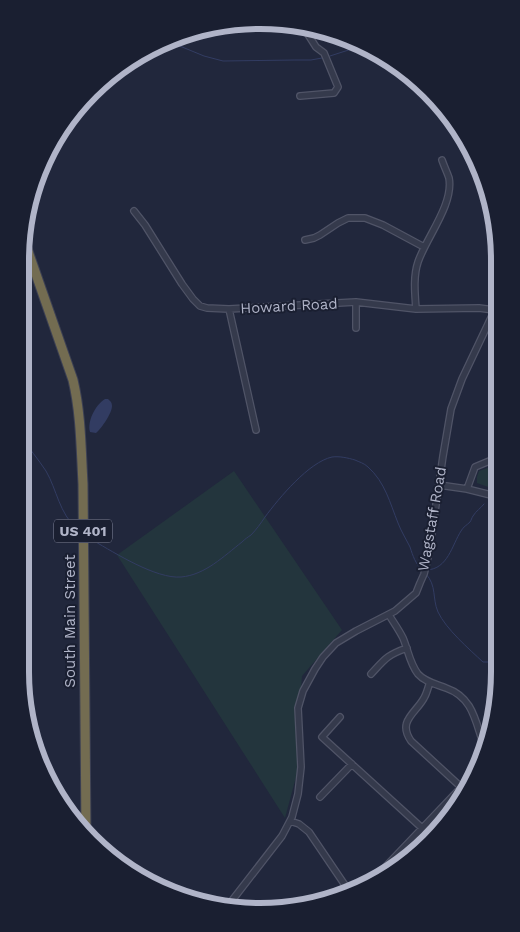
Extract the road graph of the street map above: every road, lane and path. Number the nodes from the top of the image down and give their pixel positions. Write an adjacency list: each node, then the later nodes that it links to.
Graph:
1 (307, 34): 2 (street)
2 (300, 96)
3 (442, 160): 6 (street)
4 (134, 211): 9 (street, Howard Road)
5 (305, 240): 6 (street)
6 (424, 247): 10 (street)
7 (29, 254): 30 (highway, South Main Street / US 401)
8 (356, 302): 9 (street, Howard Road); 10 (street, Howard Road); 13 (street)
9 (230, 309): 14 (street)
10 (416, 309): 11 (street, Howard Road)
11 (491, 310)
12 (491, 316): 16 (street, Wagstaff Road)
13 (356, 328)
14 (256, 430)
15 (491, 460): 17 (street)
16 (439, 485): 17 (street); 19 (street, Wagstaff Road)
17 (467, 489): 18 (street)
18 (491, 495)
19 (389, 615): 20 (street); 29 (street, Wagstaff Road)
20 (407, 648): 21 (street); 22 (street)
21 (371, 674)
22 (430, 682): 24 (street); 26 (street)
23 (340, 717): 25 (street)
24 (481, 738)
25 (352, 764): 28 (street); 31 (street)
26 (461, 787)
27 (460, 788): 31 (street)
28 (320, 797)
29 (290, 821): 33 (street); 34 (street, Wagstaff Road)
30 (86, 824)
31 (422, 828): 32 (street)
32 (386, 865)
33 (346, 887)
34 (232, 901)

